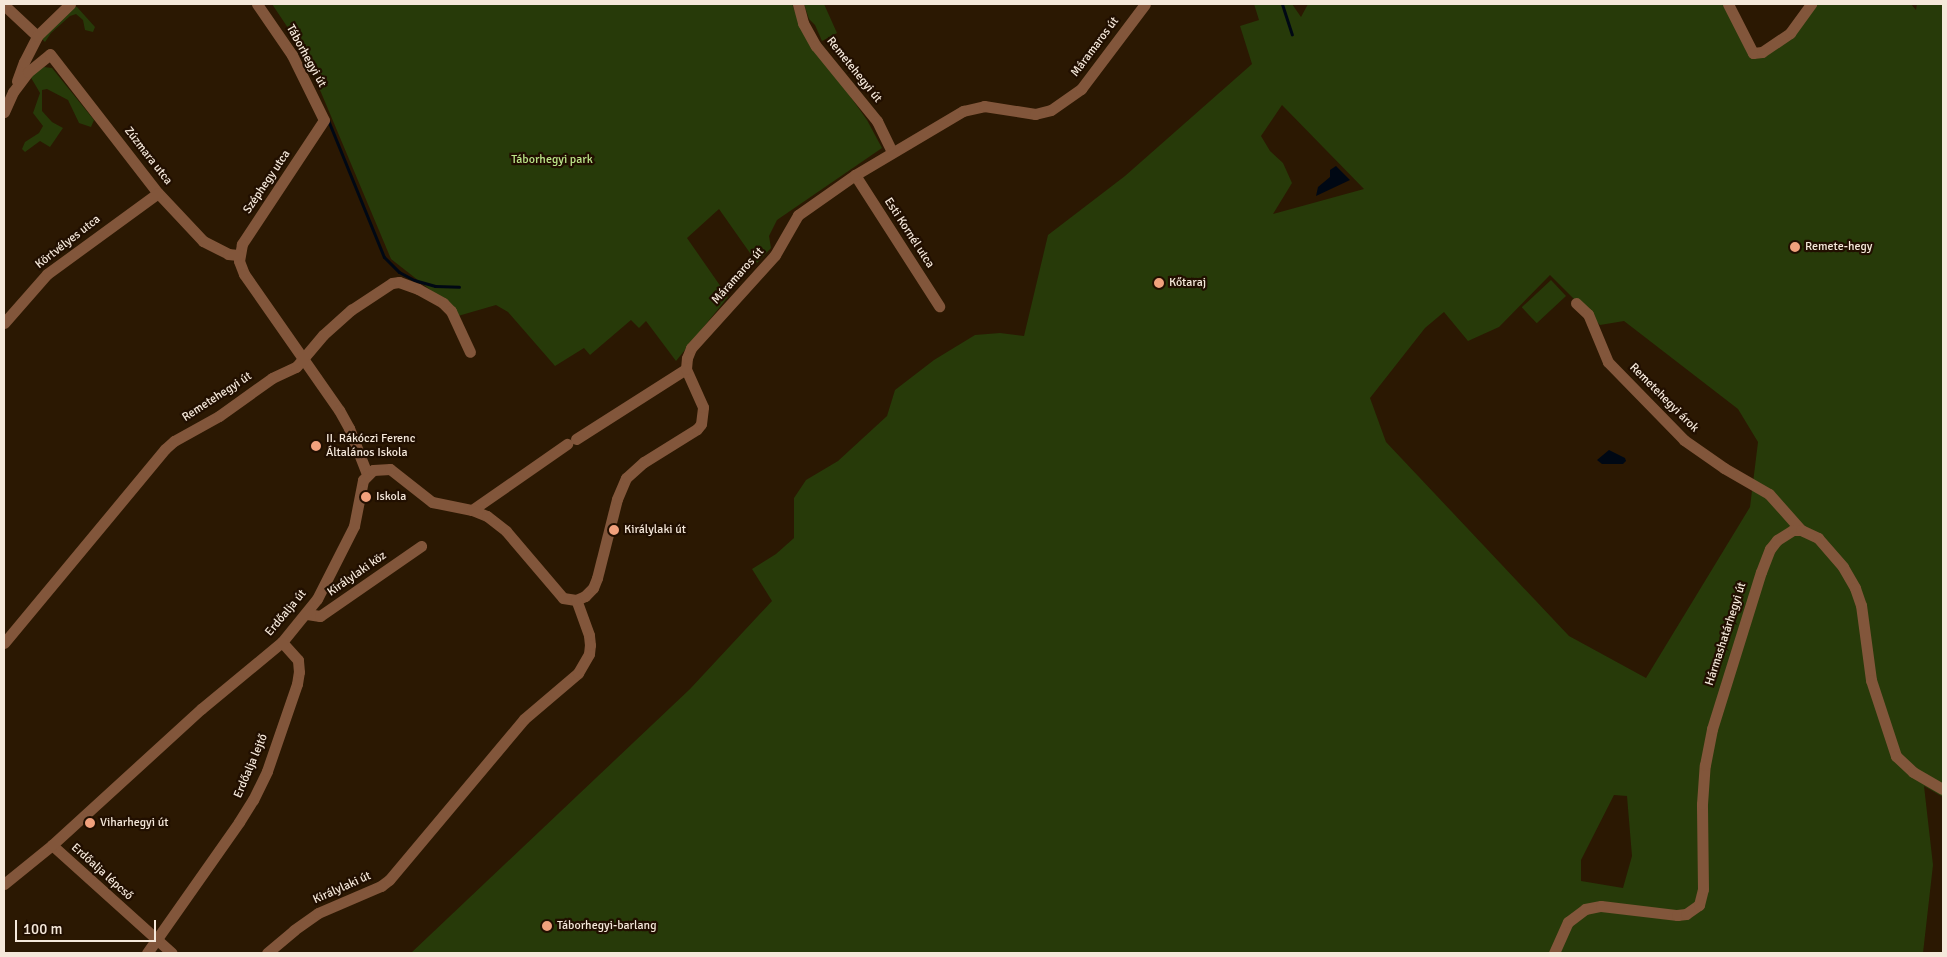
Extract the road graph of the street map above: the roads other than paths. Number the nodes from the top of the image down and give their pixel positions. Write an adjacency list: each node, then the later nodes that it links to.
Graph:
1 (70, 4): 8 (street)
2 (257, 4): 11 (street, Táborhegyi út)
3 (798, 4): 12 (street, Remetehegyi út)
4 (1145, 4): 12 (street, Máramaros út)
5 (1728, 4): 6 (street)
6 (1810, 4)
7 (4, 5): 8 (street)
8 (37, 36): 9 (street)
9 (13, 92): 10 (street); 14 (street, Zúzmara utca)
10 (4, 112)
11 (322, 125): 15 (street, Széphegy utca)
12 (892, 152): 13 (street, Máramaros út)
13 (855, 175): 17 (street, Esti Kornél utca); 21 (street, Máramaros út)
14 (158, 192): 15 (street, Zúzmara utca); 18 (street, Körtvélyes utca)
15 (238, 255): 20 (street)
16 (1576, 303): 24 (street, Remetehegyi árok)
17 (939, 306)
18 (4, 323)
19 (470, 352): 20 (street, Remetehegyi út)
20 (304, 358): 22 (street); 29 (street, Remetehegyi út)
21 (686, 369): 23 (street); 26 (street)
22 (367, 474): 23 (street); 27 (street, Erdőalja út)
23 (472, 510): 26 (street)
24 (1801, 530): 30 (street); 38 (street, Hármashatárhegyi út)
25 (421, 546): 27 (street, Királylaki köz)
26 (576, 600): 37 (street, Királylaki út)
27 (307, 614): 28 (street, Erdőalja út)
28 (282, 642): 31 (street, Erdőalja út); 33 (street, Erdőalja lejtő)
29 (4, 643)
30 (1943, 789)
31 (52, 845): 32 (street, Erdőalja út); 33 (street, Erdőalja lépcső)
32 (4, 884)
33 (156, 940): 34 (street); 36 (street)
34 (147, 953)
35 (154, 953): 36 (street)
36 (172, 953)
37 (267, 953)
38 (1554, 953)

